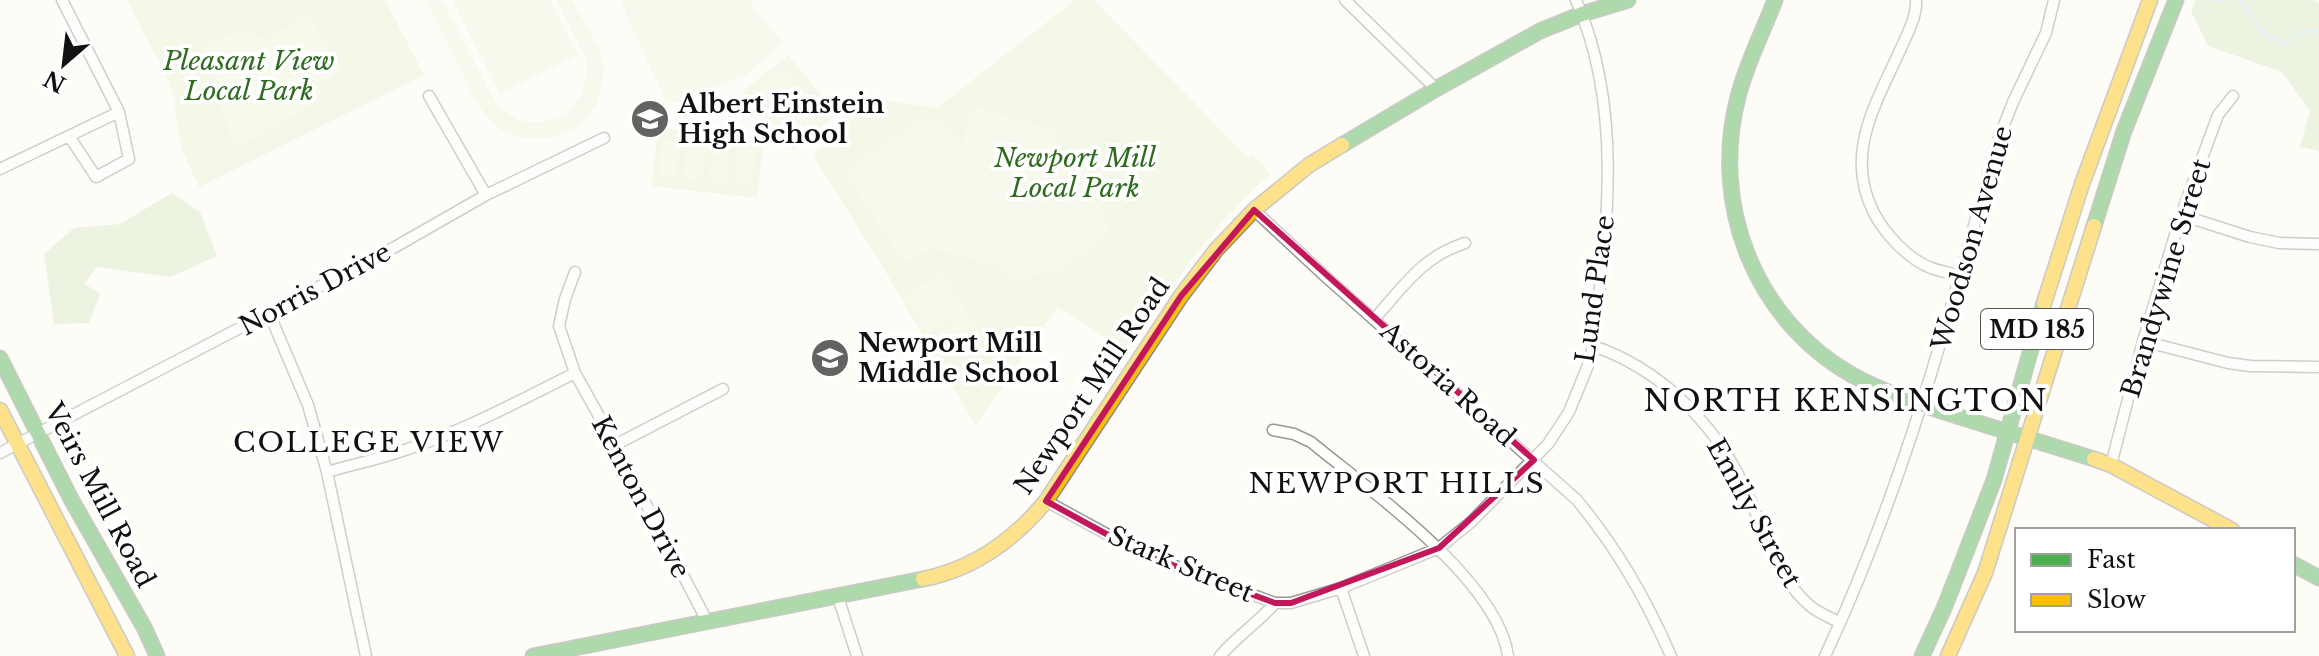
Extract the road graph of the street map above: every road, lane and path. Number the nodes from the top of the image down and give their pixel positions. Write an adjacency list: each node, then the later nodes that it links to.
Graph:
1 (62, 0): 13 (street)
2 (1345, 0): 10 (street)
3 (1628, 0): 9 (street, Newport Mill Road)
4 (1775, 0): 32 (street)
5 (1916, 0): 23 (street)
6 (2054, 0): 23 (street, Woodson Avenue)
7 (2150, 0): 35 (street, MD 185)
8 (2176, 0): 37 (street, MD 185)
9 (1579, 7): 10 (street, Newport Mill Road); 27 (street, Lund Place)
10 (1436, 89): 18 (street, Newport Mill Road)
11 (429, 96): 17 (street)
12 (2233, 96): 19 (street, Brandywine Street)
13 (119, 112): 14 (street); 14 (street)
14 (69, 136): 16 (street)
15 (604, 138): 17 (street, Norris Drive)
16 (0, 169)
17 (486, 195): 24 (street, Norris Drive)
18 (1254, 210): 25 (street, Astoria Road); 44 (street, Newport Mill Road)
19 (2181, 215): 21 (street); 26 (street, Brandywine Street)
20 (1465, 243): 25 (street)
21 (2319, 244)
22 (575, 272): 30 (street, Kenton Drive)
23 (1960, 276): 32 (street, Woodson Avenue)
24 (269, 313): 36 (street, Norris Drive); 43 (street)
25 (1375, 318): 41 (street, Astoria Road)
26 (2143, 341): 29 (street); 42 (street, Brandywine Street)
27 (1593, 346): 41 (street, Lund Place); 53 (street, Emily Street)
28 (0, 358): 36 (street, Veirs Mill Road)
29 (2319, 367)
30 (575, 373): 39 (street, Kenton Drive); 43 (street)
31 (723, 389): 39 (street)
32 (1923, 405): 35 (street); 53 (street, Woodson Avenue)
33 (0, 410): 38 (street, Veirs Mill Road)
34 (1273, 430): 46 (street)
35 (2008, 432): 37 (street); 64 (street, MD 185)
36 (40, 433): 38 (street, Norris Drive); 55 (street, Veirs Mill Road)
37 (2029, 438): 42 (street); 65 (street, MD 185)
38 (22, 443): 40 (street, Norris Drive); 54 (street, Veirs Mill Road)
39 (615, 445): 52 (street, Kenton Drive)
40 (0, 453)
41 (1534, 460): 46 (street, Lund Place); 62 (street, Astoria Road)
42 (2111, 465): 45 (street)
43 (327, 472): 56 (street)
44 (1046, 501): 50 (street, Newport Mill Road); 51 (street, Stark Street)
45 (2228, 528)
46 (1439, 548): 49 (street, Lund Place); 61 (street)
47 (2295, 565): 48 (street)
48 (2319, 578)
49 (1341, 588): 51 (street, Lund Place); 60 (street)
50 (838, 597): 52 (street, Newport Mill Road); 58 (street)
51 (1275, 603): 59 (street)
52 (707, 621): 57 (street, Newport Mill Road)
53 (1840, 623): 63 (street, Woodson Avenue)
54 (127, 656)
55 (157, 656)
56 (366, 656)
57 (533, 656)
58 (857, 656)
59 (1220, 656)
60 (1364, 656)
61 (1508, 656)
62 (1671, 656)
63 (1825, 656)
64 (1922, 656)
65 (1948, 656)

